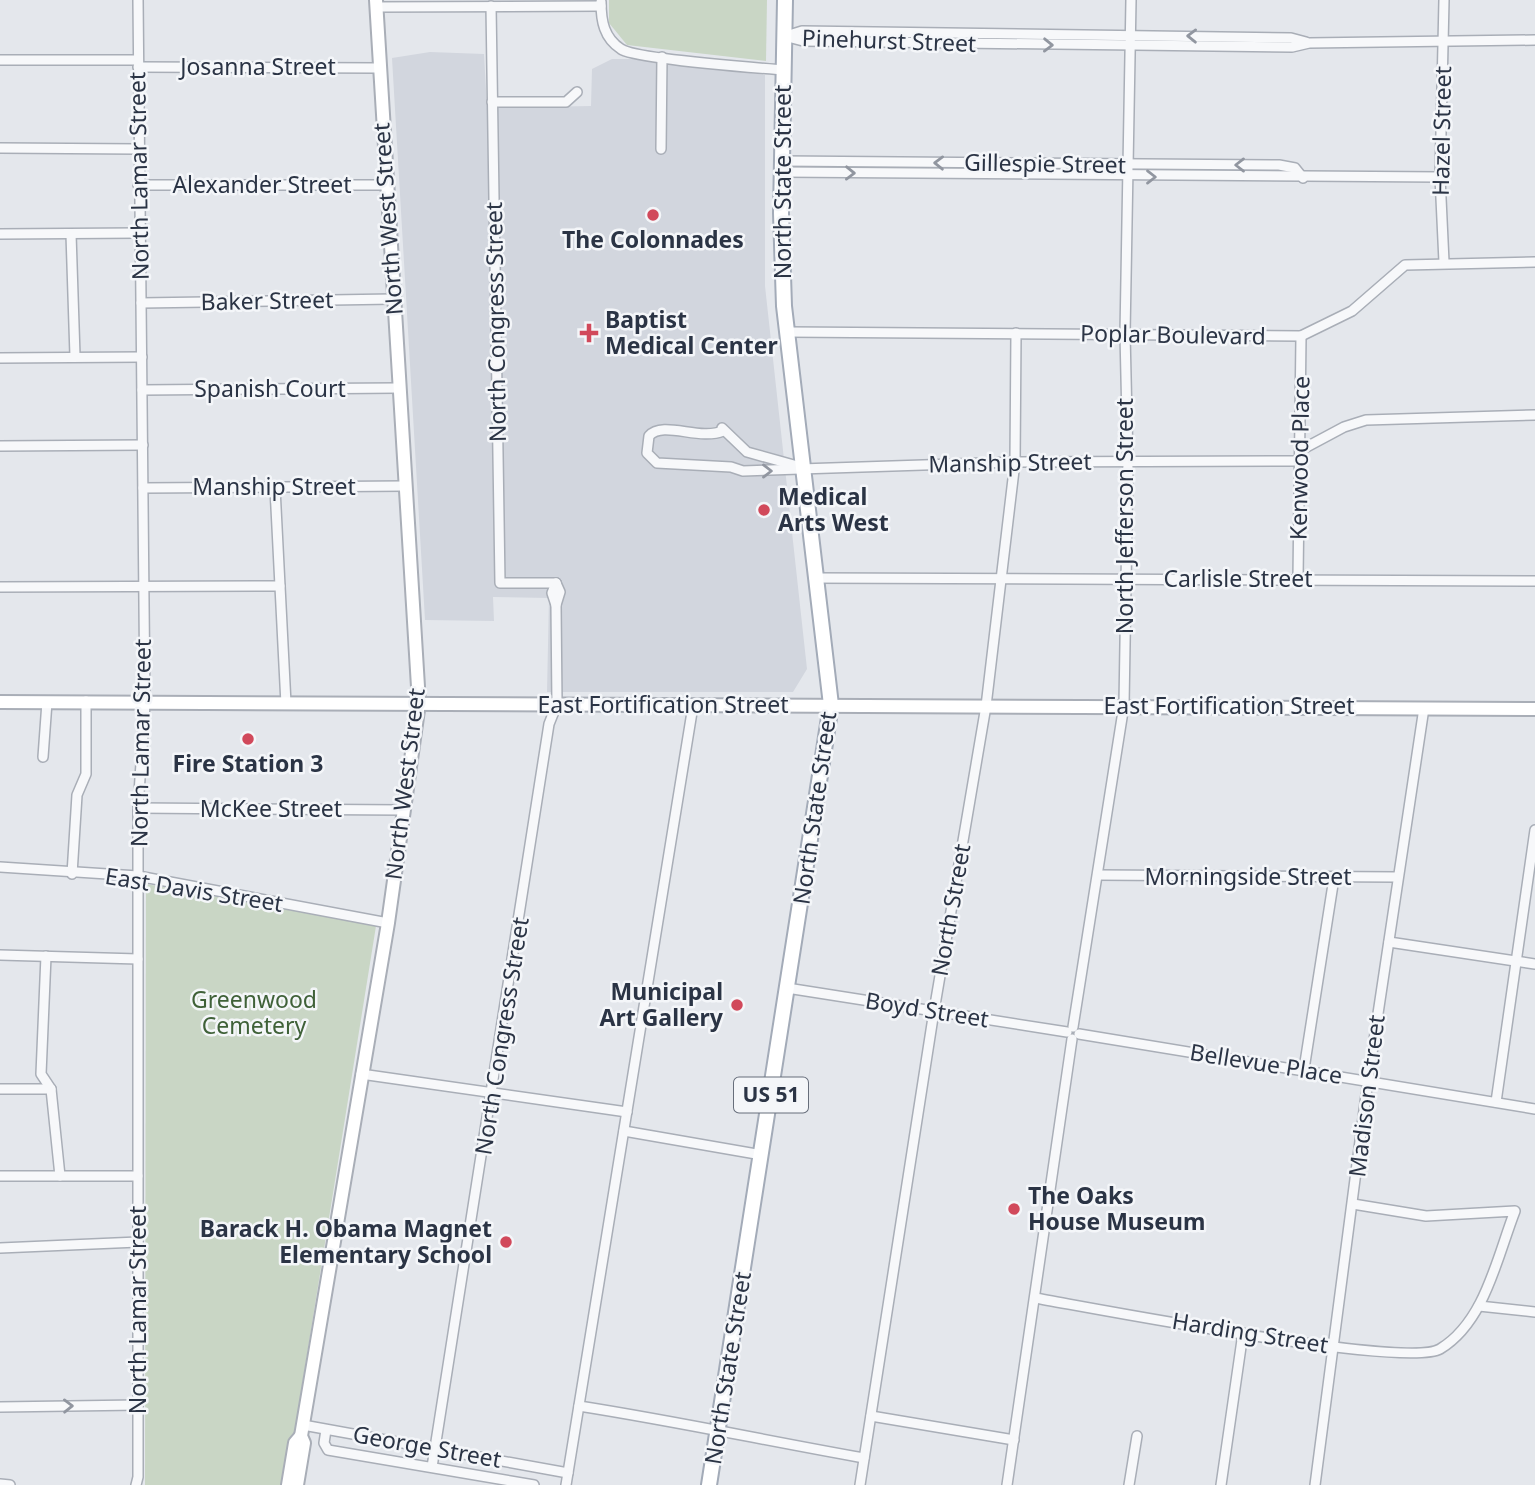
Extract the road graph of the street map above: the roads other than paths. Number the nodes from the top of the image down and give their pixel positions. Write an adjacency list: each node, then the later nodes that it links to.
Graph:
1 (138, 0): 20 (street, North Lamar Street)
2 (785, 0): 11 (main road, North State Street / US 51)
3 (1131, 0): 10 (street, North Jefferson Street)
4 (1444, 0): 13 (street, Hazel Street)
5 (376, 3): 7 (street); 21 (street, North West Street)
6 (601, 3): 7 (street); 18 (street)
7 (491, 6): 24 (street, North Congress Street)
8 (1006, 33): 9 (street, Pinehurst Street); 11 (street, Pinehurst Street); 15 (street)
9 (1070, 34): 10 (street, Pinehurst Street); 16 (street)
10 (1130, 35): 14 (street, Pinehurst Street, one-way to 10); 17 (street, North Jefferson Street)
11 (784, 36): 15 (street, Pinehurst Street); 22 (main road, North State Street / US 51)
12 (1535, 40): 13 (street, Pinehurst Street)
13 (1443, 41): 14 (street, Pinehurst Street); 31 (street, Hazel Street)
14 (1221, 42): 17 (street, Pinehurst Street)
15 (1006, 44): 16 (street, Pinehurst Street, one-way to 16)
16 (1071, 45): 17 (street, Pinehurst Street)
17 (1130, 46): 28 (street, North Jefferson Street)
18 (662, 57): 22 (street); 27 (street)
19 (0, 60): 20 (street, Josanna Street)
20 (138, 64): 21 (street, Josanna Street); 26 (street, North Lamar Street)
21 (379, 68): 34 (street, North West Street)
22 (784, 69): 29 (main road, North State Street / US 51)
23 (577, 92): 24 (street)
24 (492, 102): 76 (street, North Congress Street)
25 (0, 148): 26 (street)
26 (138, 149): 33 (street, North Lamar Street)
27 (661, 149)
28 (1129, 165): 29 (street, Gillespie Street, one-way to 29); 30 (street, North Jefferson Street); 32 (street, Gillespie Street, one-way to 28)
29 (782, 167): 30 (street, Gillespie Street, one-way to 30); 42 (main road, North State Street / US 51)
30 (1129, 176): 32 (street, Gillespie Street, one-way to 32); 44 (street, North Jefferson Street)
31 (1440, 177): 32 (street, Gillespie Street); 38 (street, Hazel Street)
32 (1303, 178)
33 (138, 185): 34 (street, Alexander Street); 35 (street, North Lamar Street)
34 (386, 185): 40 (street, North West Street)
35 (138, 233): 37 (street); 41 (street, North Lamar Street)
36 (0, 234): 37 (street)
37 (71, 234): 46 (street)
38 (1444, 262): 39 (street, Poplar Boulevard); 45 (street, Poplar Boulevard)
39 (1535, 262)
40 (393, 299): 41 (street, Baker Street); 49 (street, North West Street)
41 (141, 303): 47 (street, North Lamar Street)
42 (788, 332): 43 (street, Poplar Boulevard); 58 (main road, North State Street / US 51)
43 (1016, 333): 44 (street, Poplar Boulevard); 56 (street, North Street)
44 (1125, 334): 45 (street, Poplar Boulevard); 57 (street, North Jefferson Street)
45 (1301, 336): 54 (street, Kenwood Place)
46 (75, 356): 47 (street); 48 (street)
47 (142, 357): 50 (street, North Lamar Street)
48 (0, 358)
49 (398, 388): 50 (street, Spanish Court); 59 (street, North West Street)
50 (142, 390): 52 (street, North Lamar Street)
51 (1535, 415): 54 (street)
52 (143, 444): 53 (street); 60 (street, North Lamar Street)
53 (0, 446)
54 (1301, 450): 55 (street, Kenwood Place)
55 (1301, 461): 57 (street, Manship Street); 65 (street, Kenwood Place)
56 (1015, 462): 57 (street, Manship Street); 58 (street, Manship Street); 63 (street, North Street)
57 (1128, 462): 64 (street, North Jefferson Street)
58 (802, 467): 58 (street, Manship Street, one-way to 58); 62 (main road, North State Street / US 51)
59 (404, 486): 61 (street, Manship Street); 73 (street, North West Street)
60 (143, 488): 61 (street, Manship Street); 69 (street, North Lamar Street)
61 (275, 488): 67 (street)
62 (814, 578): 63 (street, Carlisle Street); 77 (main road, North State Street / US 51)
63 (1003, 578): 64 (street, Carlisle Street); 80 (street, North Street)
64 (1126, 578): 65 (street, Carlisle Street); 78 (street, North Jefferson Street)
65 (1298, 579): 66 (street, Carlisle Street)
66 (1535, 581)
67 (280, 586): 69 (street); 75 (street)
68 (0, 587): 69 (street)
69 (143, 588): 74 (street, North Lamar Street)
70 (86, 701): 72 (street, East Fortification Street); 74 (street, East Fortification Street); 88 (street)
71 (0, 702): 72 (street, East Fortification Street)
72 (47, 702): 83 (street)
73 (419, 703): 75 (street, East Fortification Street); 76 (street, East Fortification Street); 85 (street, North West Street)
74 (145, 704): 75 (street, East Fortification Street); 84 (street, North Lamar Street)
75 (286, 704)
76 (557, 704): 79 (street, East Fortification Street); 108 (street, North Congress Street)
77 (831, 705): 79 (street, East Fortification Street); 80 (street, East Fortification Street); 100 (main road, North State Street / US 51)
78 (1124, 705): 80 (street, East Fortification Street); 81 (street, East Fortification Street); 89 (street, North Jefferson Street)
79 (693, 706): 111 (street)
80 (986, 706): 101 (street, North Street)
81 (1423, 708): 82 (street, East Fortification Street); 91 (street, Madison Street)
82 (1535, 709)
83 (43, 757)
84 (138, 808): 85 (street, McKee Street); 90 (street, North Lamar Street)
85 (403, 810): 93 (street, North West Street)
86 (1535, 830): 98 (street)
87 (0, 867): 88 (street, East Davis Street)
88 (72, 874): 90 (street, East Davis Street)
89 (1098, 875): 92 (street, Morningside Street); 102 (street, North Jefferson Street)
90 (138, 876): 93 (street, East Davis Street); 97 (street, North Lamar Street)
91 (1397, 877): 92 (street, Morningside Street); 94 (street, Madison Street)
92 (1334, 878): 103 (street)
93 (388, 923): 104 (street, North West Street)
94 (1388, 942): 98 (street); 105 (street, Madison Street)
95 (0, 955): 96 (street)
96 (46, 956): 97 (street); 107 (street)
97 (138, 959): 116 (street, North Lamar Street)
98 (1517, 961): 99 (street); 109 (street)
99 (1535, 964)
100 (787, 988): 101 (street, Boyd Street); 113 (main road, North State Street / US 51)
101 (934, 1011): 102 (street, Boyd Street); 128 (street, North Street)
102 (1073, 1033): 103 (street, Bellevue Place); 120 (street, North Jefferson Street)
103 (1304, 1069): 105 (street, Bellevue Place)
104 (362, 1074): 108 (street); 130 (street, North West Street)
105 (1368, 1080): 109 (street, Bellevue Place); 117 (street, Madison Street)
106 (0, 1089): 107 (street)
107 (51, 1089): 115 (street)
108 (494, 1093): 111 (street); 134 (street, North Congress Street)
109 (1496, 1102): 110 (street, Bellevue Place)
110 (1535, 1109)
111 (627, 1112): 112 (street)
112 (624, 1131): 113 (street); 126 (street)
113 (762, 1155): 131 (main road, North State Street / US 51)
114 (0, 1176): 115 (street)
115 (60, 1176): 116 (street)
116 (138, 1176): 118 (street, North Lamar Street)
117 (1353, 1204): 121 (street); 124 (street, Madison Street)
118 (138, 1242): 119 (street); 125 (street, North Lamar Street)
119 (0, 1248)
120 (1035, 1298): 123 (street, Harding Street); 133 (street, North Jefferson Street)
121 (1479, 1306): 122 (street); 124 (street, Harding Street)
122 (1535, 1312)
123 (1243, 1333): 124 (street, Harding Street); 149 (street)
124 (1334, 1347): 150 (street, Madison Street)
125 (138, 1405): 127 (street, one-way to 125); 140 (street, North Lamar Street)
126 (579, 1406): 131 (street); 137 (street)
127 (0, 1407)
128 (871, 1416): 133 (street); 135 (street, North Street)
129 (326, 1430): 130 (street, George Street); 134 (street, George Street); 136 (street, George Street)
130 (302, 1431): 141 (street, North West Street); 142 (street, North West Street)
131 (718, 1431): 135 (street); 145 (main road, North State Street / US 51)
132 (1137, 1436): 148 (street)
133 (1014, 1440): 147 (street, North Jefferson Street)
134 (436, 1448): 136 (street, North Congress Street); 137 (street, George Street)
135 (864, 1458): 146 (street, North Street)
136 (432, 1467): 143 (street, George Street)
137 (568, 1473): 144 (street)
138 (0, 1484): 139 (street)
139 (10, 1485)
140 (136, 1485)
141 (288, 1485)
142 (296, 1485)
143 (534, 1485)
144 (566, 1485)
145 (709, 1485)
146 (860, 1485)
147 (1006, 1485)
148 (1129, 1485)
149 (1221, 1485)
150 (1315, 1485)

